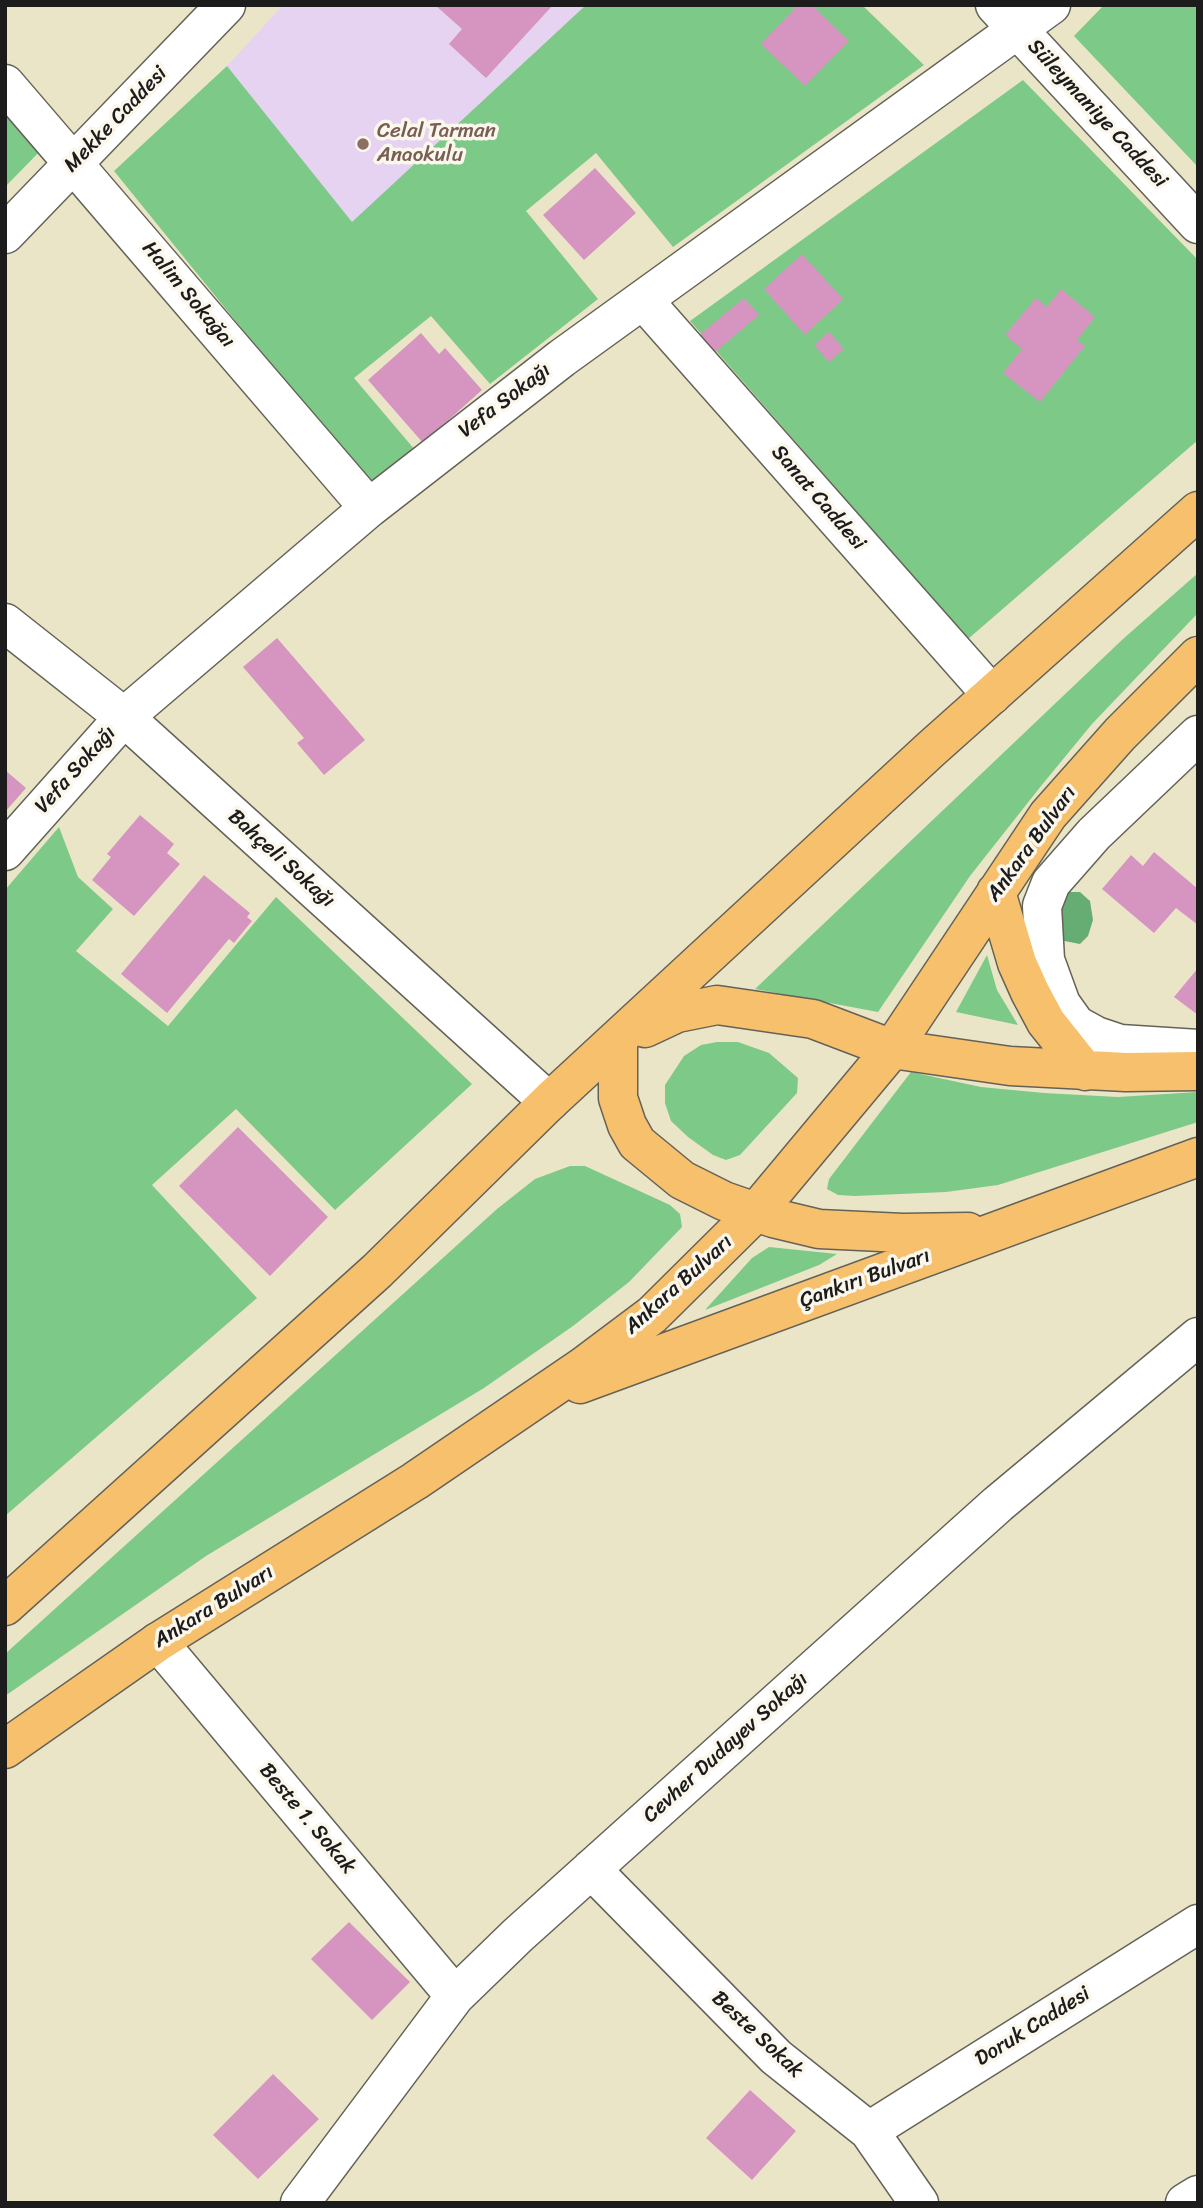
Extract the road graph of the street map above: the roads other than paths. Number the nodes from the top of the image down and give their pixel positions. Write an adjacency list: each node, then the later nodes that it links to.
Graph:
1 (226, 5): 5 (street, Mekke Caddesi)
2 (1051, 5): 3 (street, Vefa Sokağı)
3 (1007, 17): 6 (street, Süleymaniye Caddesi); 8 (street, Vefa Sokağı)
4 (5, 84): 5 (street, Halim Sokağaı)
5 (75, 162): 7 (street, Mekke Caddesi); 9 (street, Halim Sokağaı)
6 (1198, 224)
7 (5, 234)
8 (643, 300): 9 (street, Vefa Sokağı); 13 (street, Sanat Caddesi)
9 (369, 508): 14 (street, Vefa Sokağı)
10 (1198, 511): 13 (main road)
11 (5, 623): 14 (street, Bahçeli Sokağı)
12 (1198, 656): 17 (main road, Ankara Bulvarı)
13 (992, 695): 18 (main road)
14 (124, 717): 16 (street, Vefa Sokağı); 23 (street, Bahçeli Sokağı)
15 (1198, 735): 20 (street)
16 (5, 851)
17 (996, 892): 19 (main road, Ankara Bulvarı); 21 (main road)
18 (618, 1041): 19 (main road); 23 (main road); 25 (main road)
19 (892, 1049): 21 (main road); 25 (main road, Ankara Bulvarı)
20 (1198, 1049)
21 (1085, 1071): 22 (main road)
22 (1198, 1071)
23 (550, 1102): 29 (main road)
24 (1198, 1157): 26 (main road, Çankırı Bulvarı)
25 (756, 1212): 26 (main road); 28 (main road, Ankara Bulvarı)
26 (997, 1231): 28 (main road, Çankırı Bulvarı)
27 (1198, 1337): 32 (street, Cevher Dudayev Sokağı)
28 (532, 1401): 30 (main road, Ankara Bulvarı)
29 (5, 1606)
30 (158, 1642): 31 (main road, Ankara Bulvarı); 34 (street, Beste 1. Sokak)
31 (5, 1749)
32 (591, 1869): 34 (street, Cevher Dudayev Sokağı); 35 (street, Beste Sokak)
33 (1198, 1924): 35 (street, Doruk Caddesi)
34 (455, 1996): 37 (street, Cevher Dudayev Sokağı)
35 (869, 2131): 38 (street, Beste Sokak)
36 (1198, 2195): 39 (street)
37 (300, 2203)
38 (919, 2203)
39 (1185, 2203)

